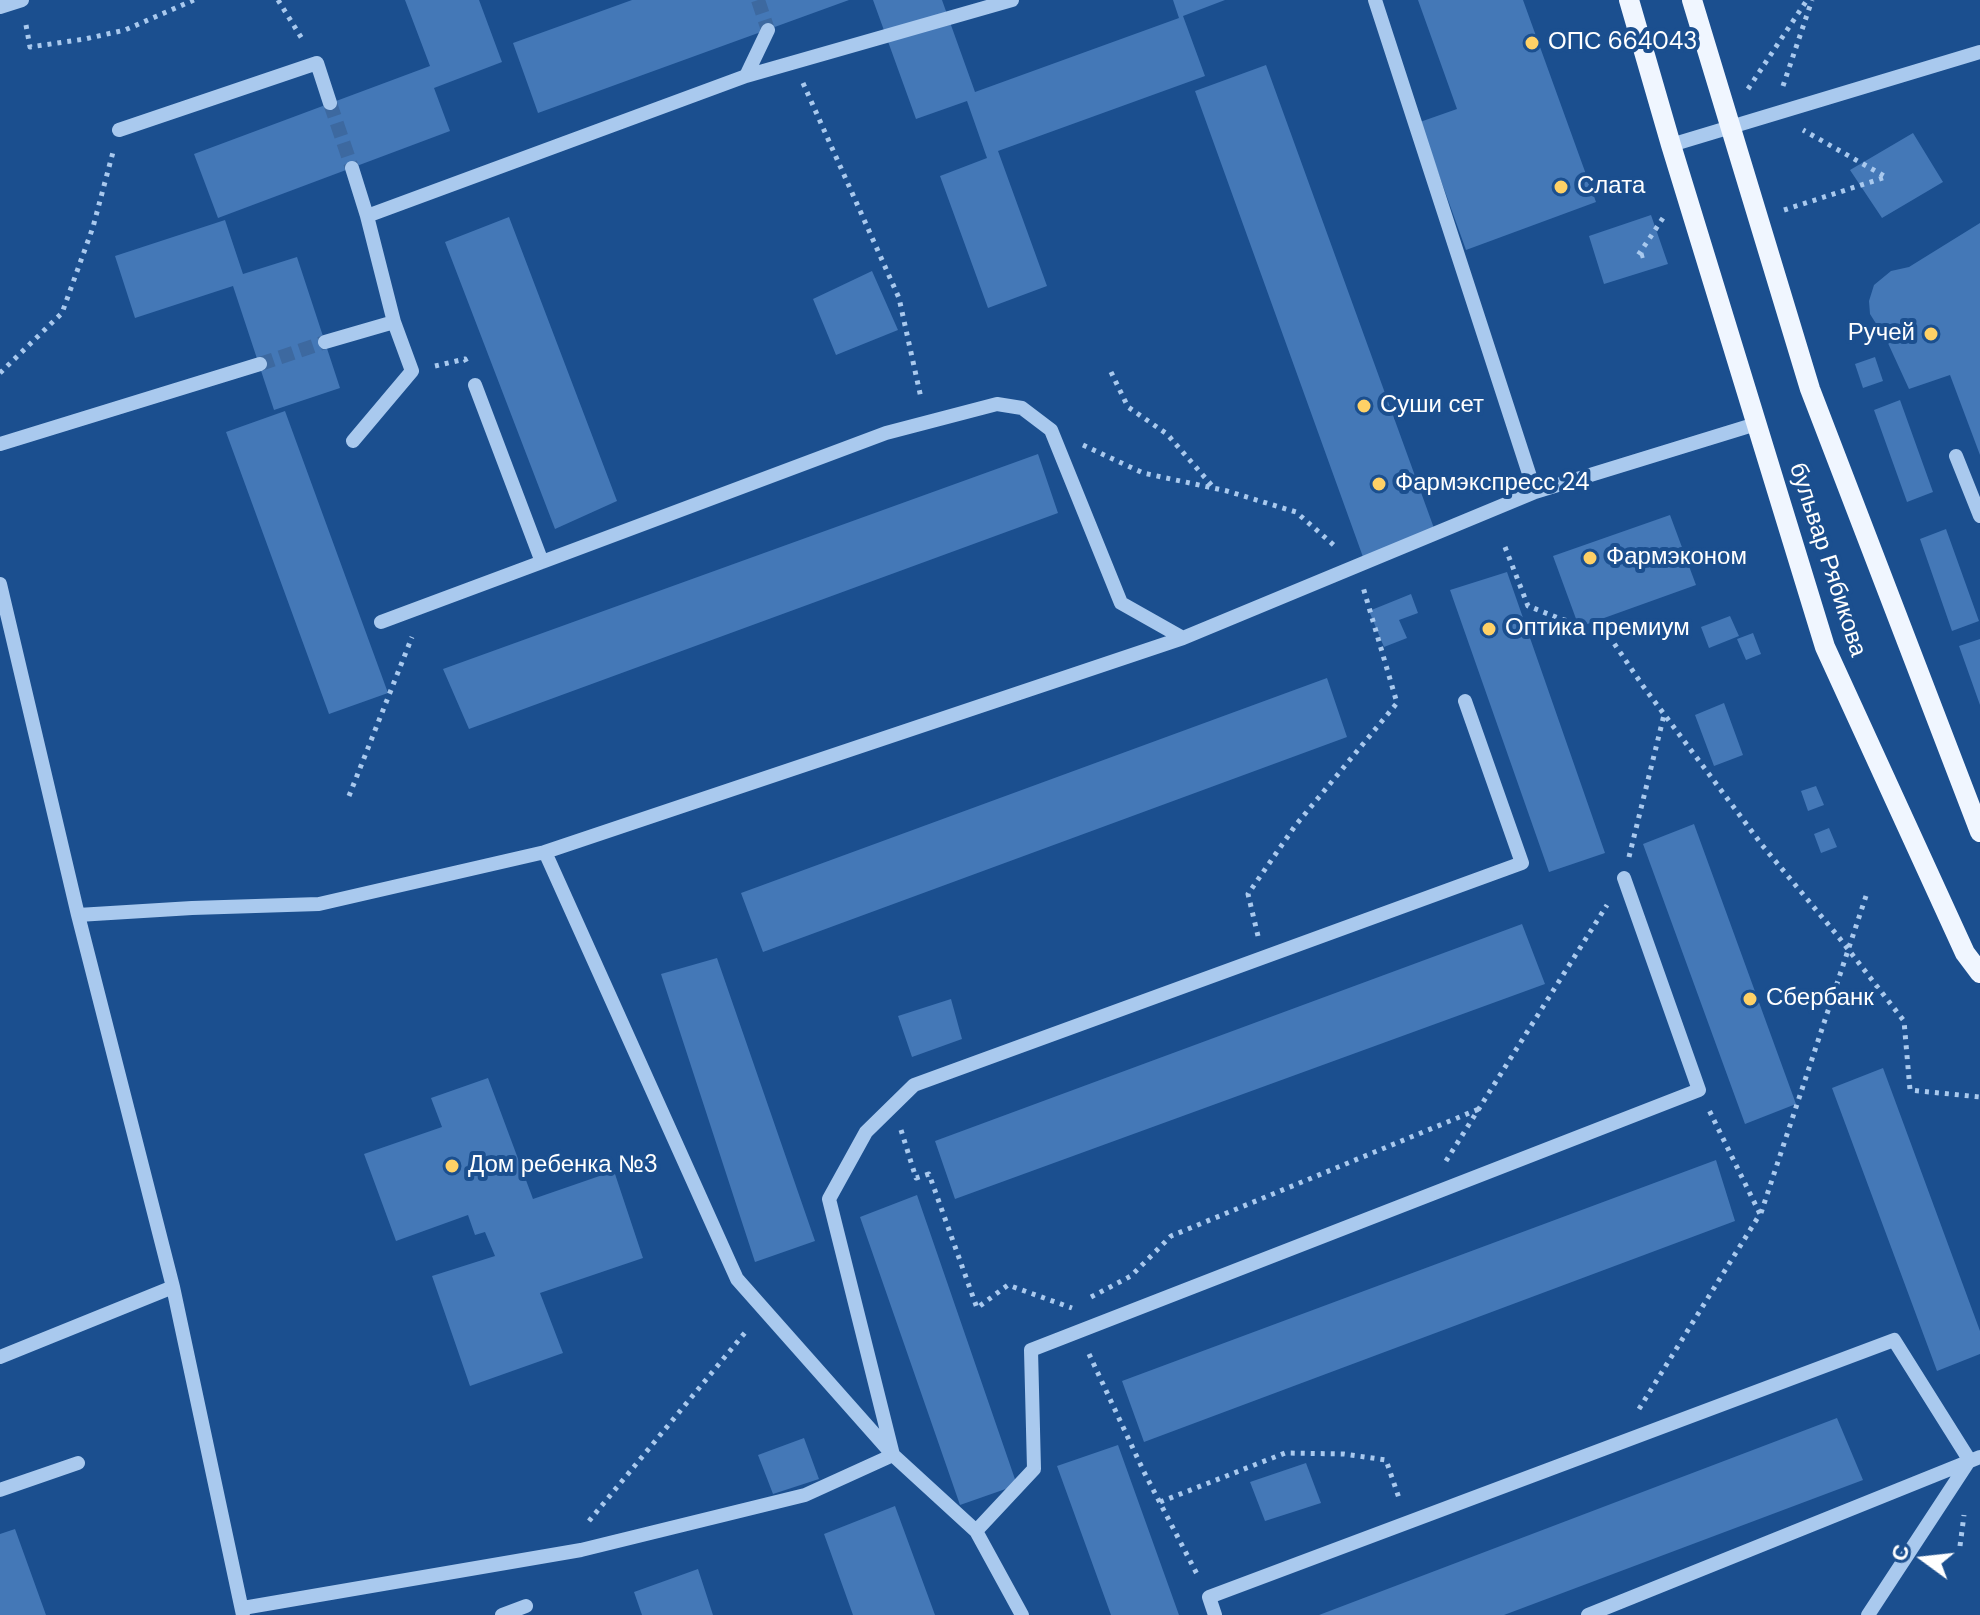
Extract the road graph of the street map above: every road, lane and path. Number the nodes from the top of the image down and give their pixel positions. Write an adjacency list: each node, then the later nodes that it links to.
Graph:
1 (22, 0): 2 (path); 9 (street)
2 (194, 0)
3 (278, 0): 13 (path)
4 (1012, 0): 12 (street)
5 (1375, 0): 37 (street)
6 (1629, 0): 19 (main road, бульвар Рябикова)
7 (1692, 0): 17 (main road, бульвар Рябикова)
8 (1812, 0): 16 (path)
9 (0, 7)
10 (768, 30): 14 (street)
11 (1980, 52): 16 (street)
12 (794, 62): 14 (street); 30 (path)
13 (317, 63): 15 (street); 18 (street)
14 (746, 76): 22 (street)
15 (330, 103)
16 (1774, 114): 17 (street); 21 (path)
17 (1731, 127): 19 (street); 50 (main road, бульвар Рябикова)
18 (119, 130): 28 (path)
19 (1671, 145): 31 (main road, бульвар Рябикова)
20 (352, 168): 22 (street)
21 (1782, 211)
22 (367, 216): 23 (street)
23 (394, 322): 24 (street); 26 (street)
24 (325, 342)
25 (260, 364): 34 (street)
26 (412, 371): 29 (path); 33 (street)
27 (1111, 372): 36 (path)
28 (0, 373)
29 (475, 385): 41 (street)
30 (927, 423): 32 (street); 41 (street)
31 (1756, 424): 37 (street); 58 (main road, бульвар Рябикова)
32 (1051, 430): 36 (path); 46 (street)
33 (353, 441)
34 (0, 444)
35 (1956, 456): 38 (street)
36 (1214, 488): 40 (path)
37 (1535, 492): 42 (street)
38 (1980, 516)
39 (1505, 547): 48 (path)
40 (1339, 549)
41 (542, 562): 44 (street)
42 (1356, 567): 46 (street); 57 (path)
43 (0, 584): 55 (street)
44 (425, 606): 45 (street); 49 (path)
45 (381, 622)
46 (1183, 638): 52 (street)
47 (1465, 701): 57 (street)
48 (1664, 714): 53 (path); 56 (path)
49 (349, 796)
50 (1976, 808): 51 (main road, бульвар Рябикова)
51 (1980, 832)
52 (545, 852): 55 (street); 67 (street)
53 (1624, 878): 59 (street); 62 (path)
54 (1866, 896): 56 (path)
55 (78, 915): 65 (street)
56 (1848, 949): 60 (path); 64 (path)
57 (1263, 958): 61 (street)
58 (1980, 973)
59 (1699, 1090): 63 (street); 64 (path)
60 (1980, 1097)
61 (893, 1107): 66 (path); 71 (street)
62 (1479, 1109): 63 (path); 66 (path)
63 (1424, 1197): 68 (street)
64 (1760, 1214): 70 (path)
65 (173, 1287): 69 (street); 81 (street)
66 (1071, 1309): 68 (path)
67 (764, 1310): 71 (street); 78 (path)
68 (1078, 1331): 75 (path); 77 (street)
69 (0, 1357)
70 (1618, 1444): 72 (street); 76 (street)
71 (893, 1455): 77 (street); 78 (street)
72 (1975, 1459): 85 (street); 86 (street)
73 (78, 1463): 74 (street)
74 (0, 1490)
75 (1160, 1502): 76 (path); 79 (path)
76 (1408, 1523): 79 (street)
77 (976, 1531): 83 (street)
78 (563, 1553): 81 (street)
79 (1209, 1597): 84 (street)
80 (526, 1606): 82 (street)
81 (243, 1612)
82 (502, 1615)
83 (1022, 1615)
84 (1215, 1615)
85 (1588, 1615)
86 (1868, 1615)

